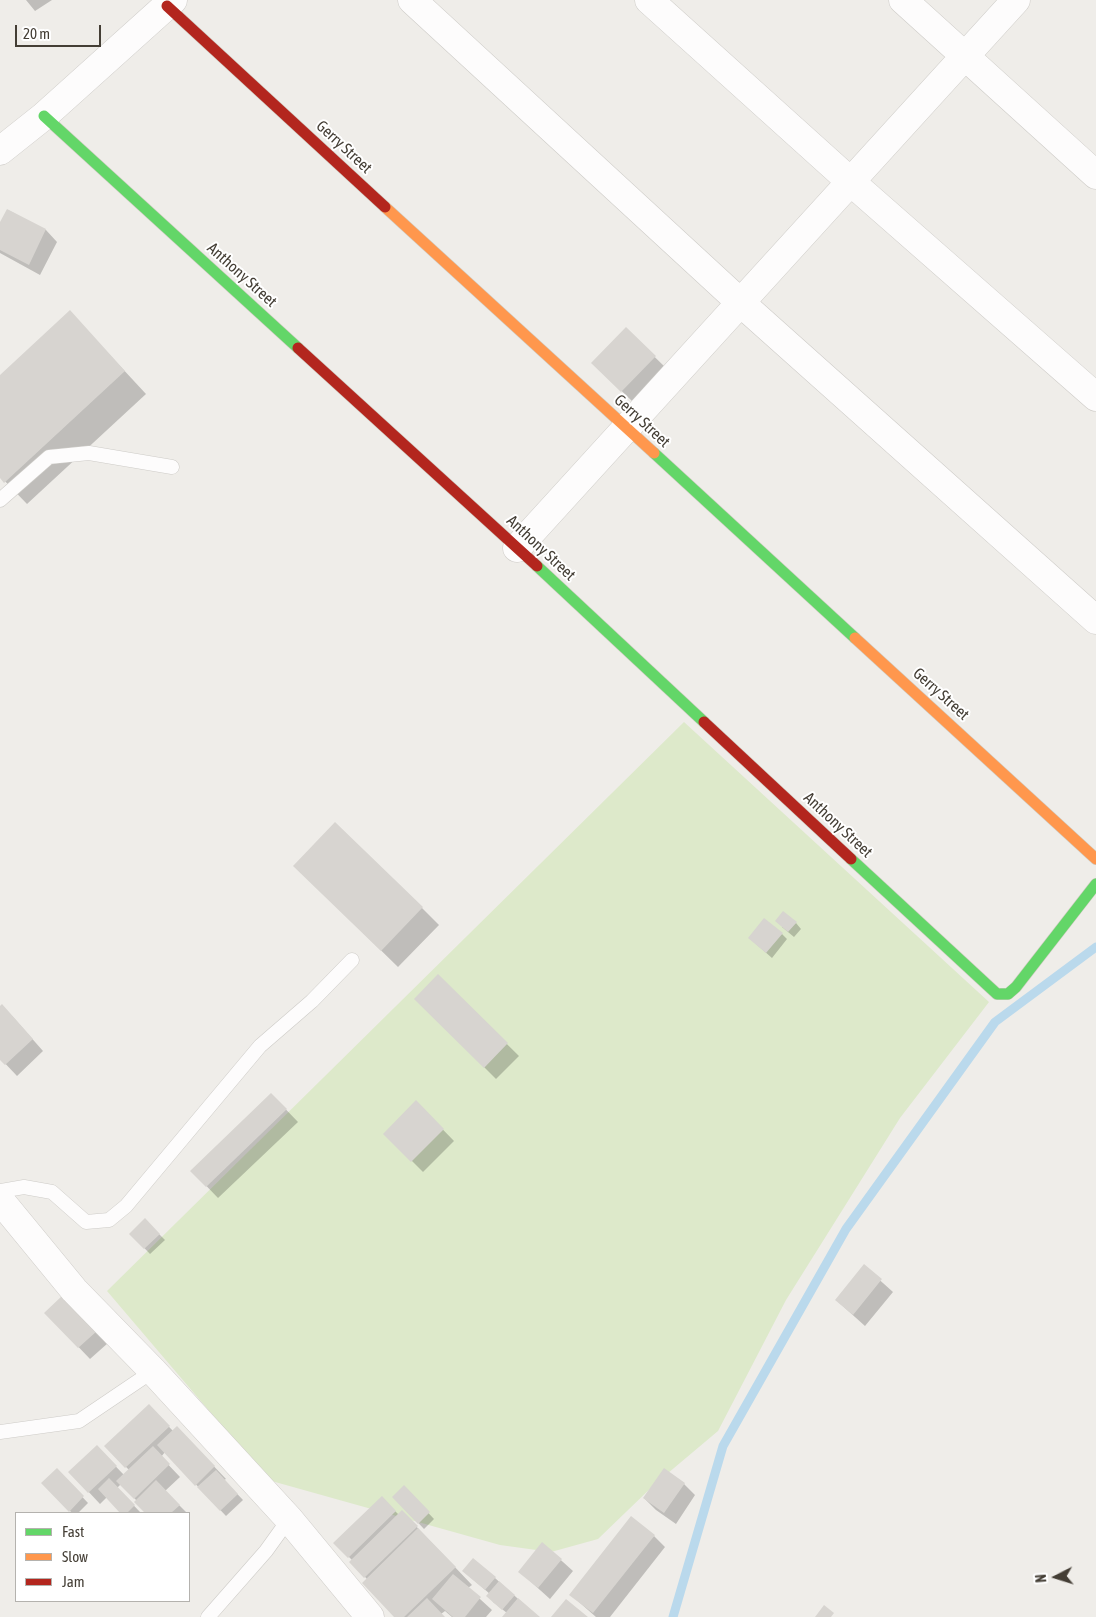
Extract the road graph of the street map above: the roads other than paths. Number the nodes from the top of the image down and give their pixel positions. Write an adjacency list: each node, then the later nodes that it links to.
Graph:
1 (412, 0): 11 (street)
2 (649, 0): 10 (street)
3 (903, 0): 6 (street)
4 (1016, 0): 6 (street)
5 (170, 3): 7 (street); 13 (street, Gerry Street)
6 (964, 57): 9 (street); 10 (street)
7 (44, 116): 8 (street); 16 (street, Anthony Street)
8 (0, 151)
9 (1096, 175)
10 (851, 182): 11 (street); 12 (street)
11 (741, 303): 13 (street); 17 (street)
12 (1096, 397)
13 (626, 428): 16 (street); 18 (street, Gerry Street)
14 (172, 467): 15 (lane)
15 (0, 500)
16 (517, 548): 19 (street, Anthony Street)
17 (1096, 620)
18 (1096, 859)
19 (1096, 884)
20 (352, 960): 21 (lane)
21 (0, 1191)
22 (0, 1200): 23 (street)
23 (154, 1370): 24 (lane); 25 (street)
24 (0, 1432)
25 (289, 1519): 26 (lane); 27 (street)
26 (208, 1617)
27 (370, 1617)

